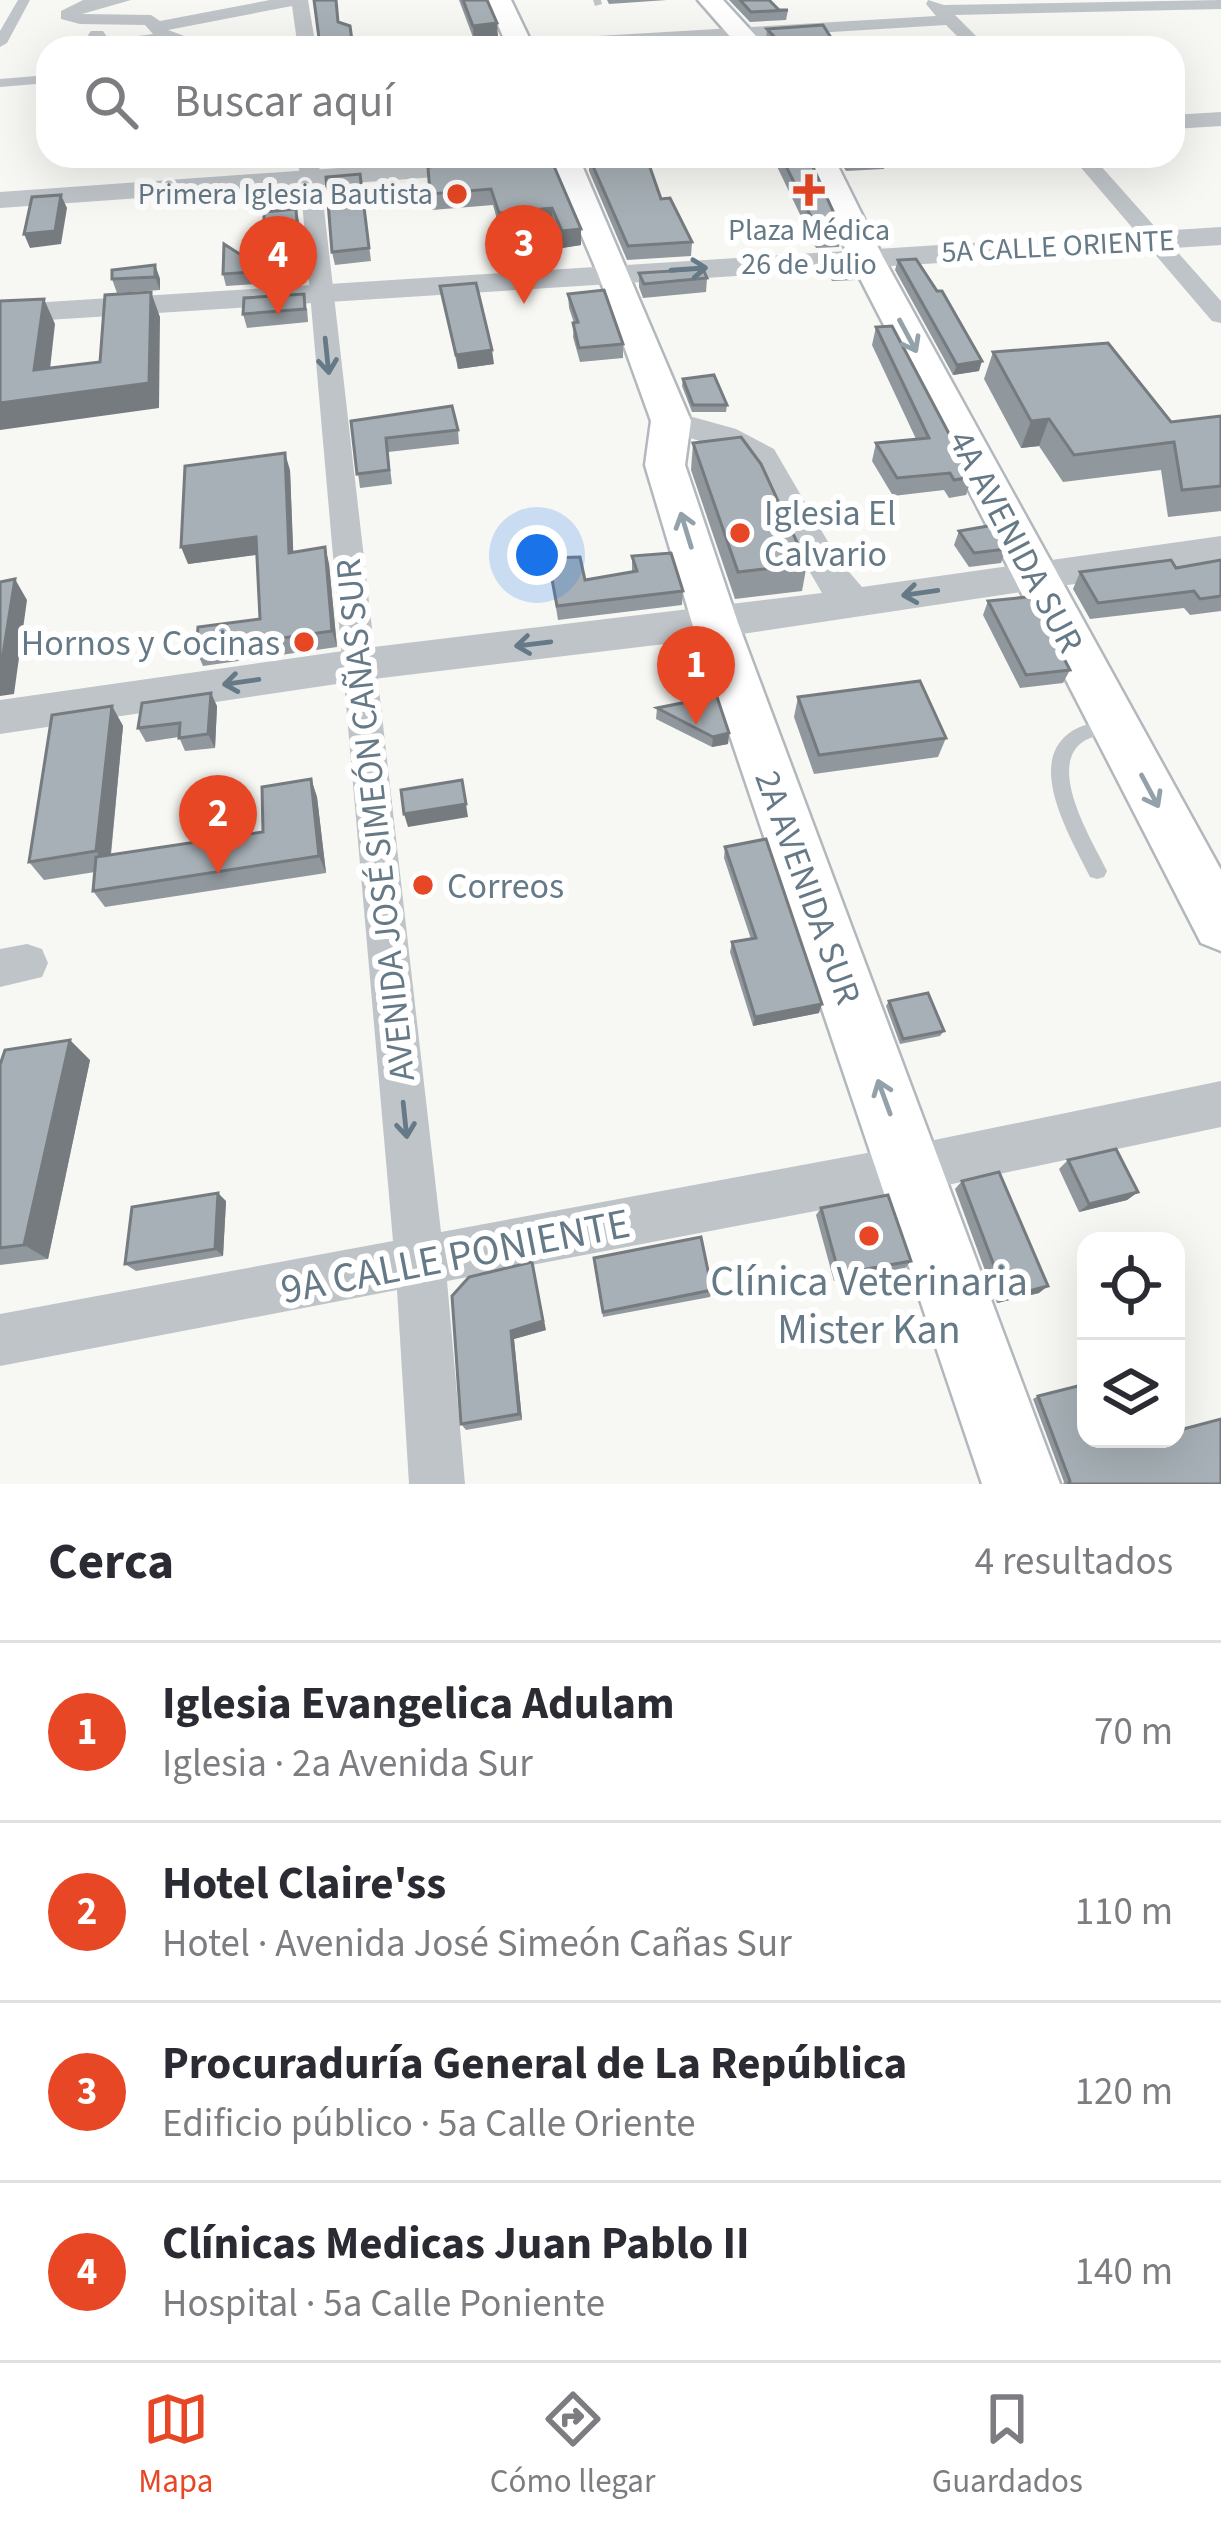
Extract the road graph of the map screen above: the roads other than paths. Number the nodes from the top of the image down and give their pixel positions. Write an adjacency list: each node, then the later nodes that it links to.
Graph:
1 (24, 0): 20 (street)
2 (123, 0): 12 (street)
3 (166, 0): 12 (street)
4 (298, 0): 7 (street); 15 (street)
5 (499, 0): 16 (main road)
6 (710, 0): 17 (main road)
7 (268, 1): 12 (street)
8 (1221, 4): 9 (street)
9 (1185, 5): 10 (street); 11 (street)
10 (941, 10): 18 (street); 19 (street)
11 (1209, 26)
12 (157, 28): 13 (street); 14 (street)
13 (133, 36)
14 (177, 36)
15 (300, 36)
16 (516, 36)
17 (745, 36)
18 (781, 36)
19 (967, 36)
20 (0, 44)
21 (36, 80): 22 (street)
22 (0, 83)
23 (1221, 119): 24 (street)
24 (1185, 121)
25 (308, 168): 29 (street); 34 (street, AVENIDA JOSÉ SIMEÓN CAÑAS SUR)
26 (567, 168): 33 (main road, 2A AVENIDA SUR)
27 (824, 168): 32 (main road, 4A AVENIDA SUR)
28 (1092, 168): 31 (street)
29 (0, 200)
30 (1221, 236): 31 (street, 5A CALLE ORIENTE)
31 (1156, 241): 32 (street, 5A CALLE ORIENTE); 36 (street)
32 (866, 257): 33 (street, 5A CALLE ORIENTE, one-way to 32); 39 (main road, 4A AVENIDA SUR, one-way to 39)
33 (615, 274): 34 (street, 5A CALLE ORIENTE); 37 (main road, 2A AVENIDA SUR)
34 (321, 295): 35 (street, 5A CALLE ORIENTE); 42 (street, AVENIDA JOSÉ SIMEÓN CAÑAS SUR, one-way to 42)
35 (0, 314)
36 (1221, 316)
37 (670, 421): 40 (street); 41 (main road, 2A AVENIDA SUR, one-way to 37)
38 (1221, 549): 39 (street)
39 (1036, 576): 40 (street, one-way to 40); 44 (main road, 4A AVENIDA SUR)
40 (853, 603): 41 (street)
41 (715, 623): 42 (street, one-way to 42); 48 (main road, 2A AVENIDA SUR, one-way to 41)
42 (357, 665): 43 (street, one-way to 43); 49 (street, AVENIDA JOSÉ SIMEÓN CAÑAS SUR, one-way to 49)
43 (0, 717)
44 (1115, 724): 45 (lane); 46 (main road, 4A AVENIDA SUR, one-way to 46)
45 (1097, 871)
46 (1221, 925)
47 (1221, 1104): 48 (street, 9A CALLE PONIENTE)
48 (910, 1169): 49 (street, 9A CALLE PONIENTE); 52 (main road, 2A AVENIDA SUR)
49 (420, 1262): 50 (street, 9A CALLE PONIENTE); 51 (street, AVENIDA JOSÉ SIMEÓN CAÑAS SUR)
50 (0, 1340)
51 (436, 1484)
52 (1021, 1484)

